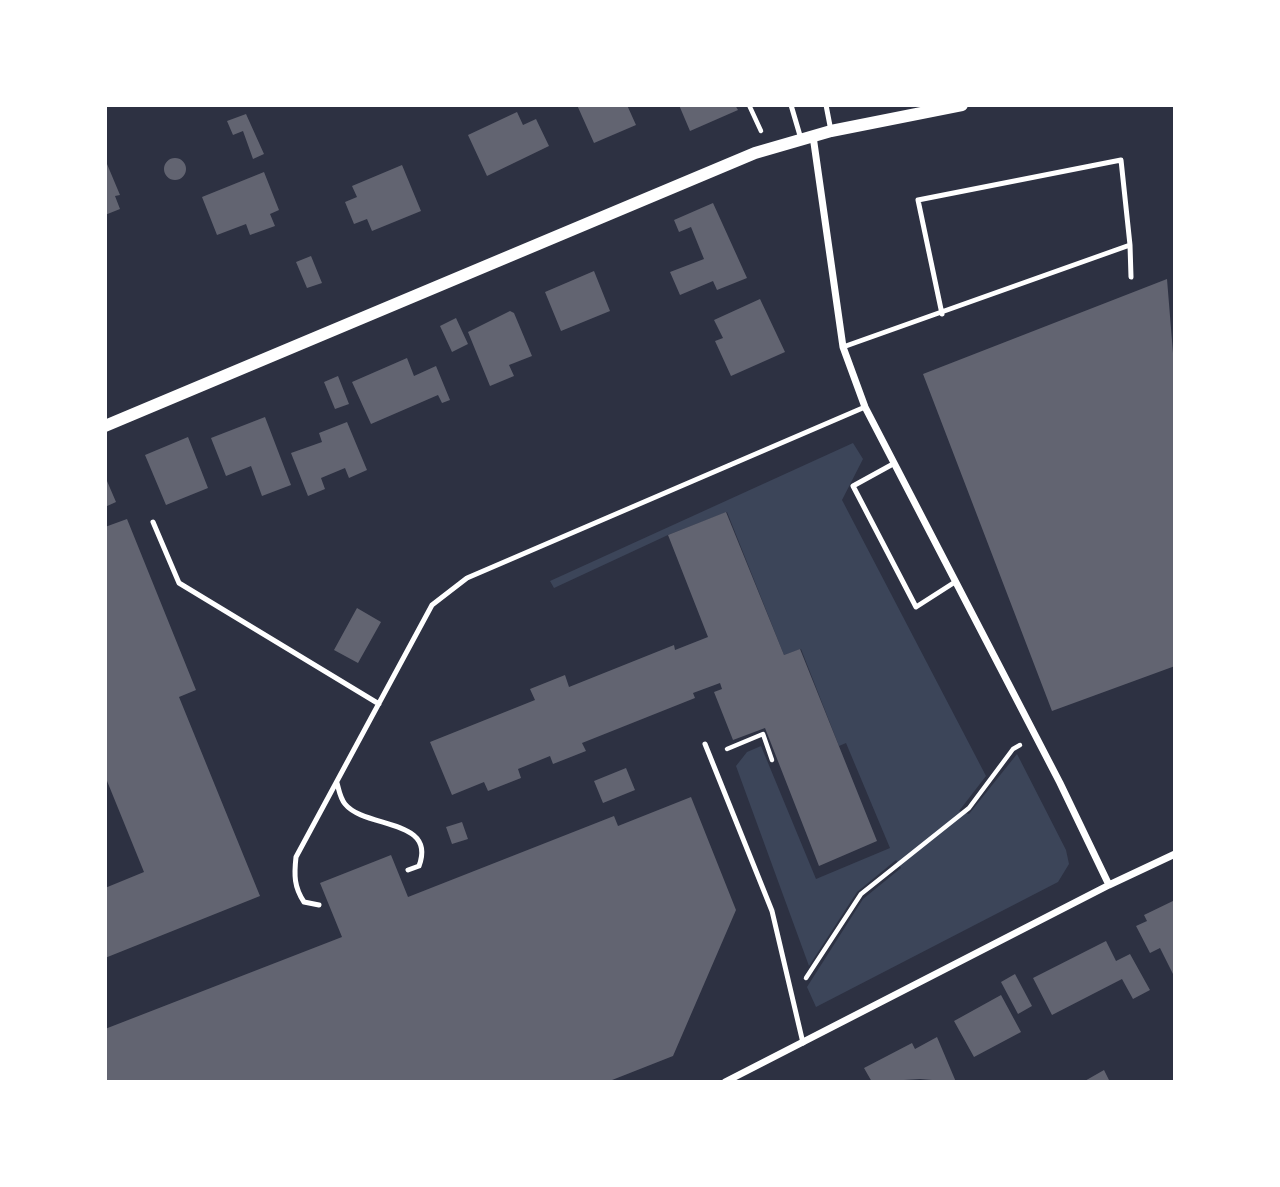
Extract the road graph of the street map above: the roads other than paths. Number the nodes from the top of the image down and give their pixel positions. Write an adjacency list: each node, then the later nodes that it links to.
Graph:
1 (791, 105): 5 (lane)
2 (826, 105): 4 (lane)
3 (962, 105): 4 (street)
4 (831, 131): 5 (street)
5 (807, 138): 9 (street); 11 (street)
6 (1130, 245): 7 (lane); 8 (lane); 8 (lane)
7 (1131, 277)
8 (942, 314): 9 (lane)
9 (844, 347): 10 (street)
10 (865, 407): 12 (street); 15 (lane)
11 (105, 426)
12 (893, 464): 14 (street); 14 (lane)
13 (153, 522): 15 (lane)
14 (955, 582): 20 (street)
15 (379, 704): 17 (lane)
16 (705, 744): 22 (lane)
17 (337, 783): 19 (lane); 21 (lane)
18 (1175, 854): 20 (street)
19 (408, 870)
20 (1109, 885): 22 (street)
21 (319, 905)
22 (803, 1043): 23 (street)
23 (725, 1082)

